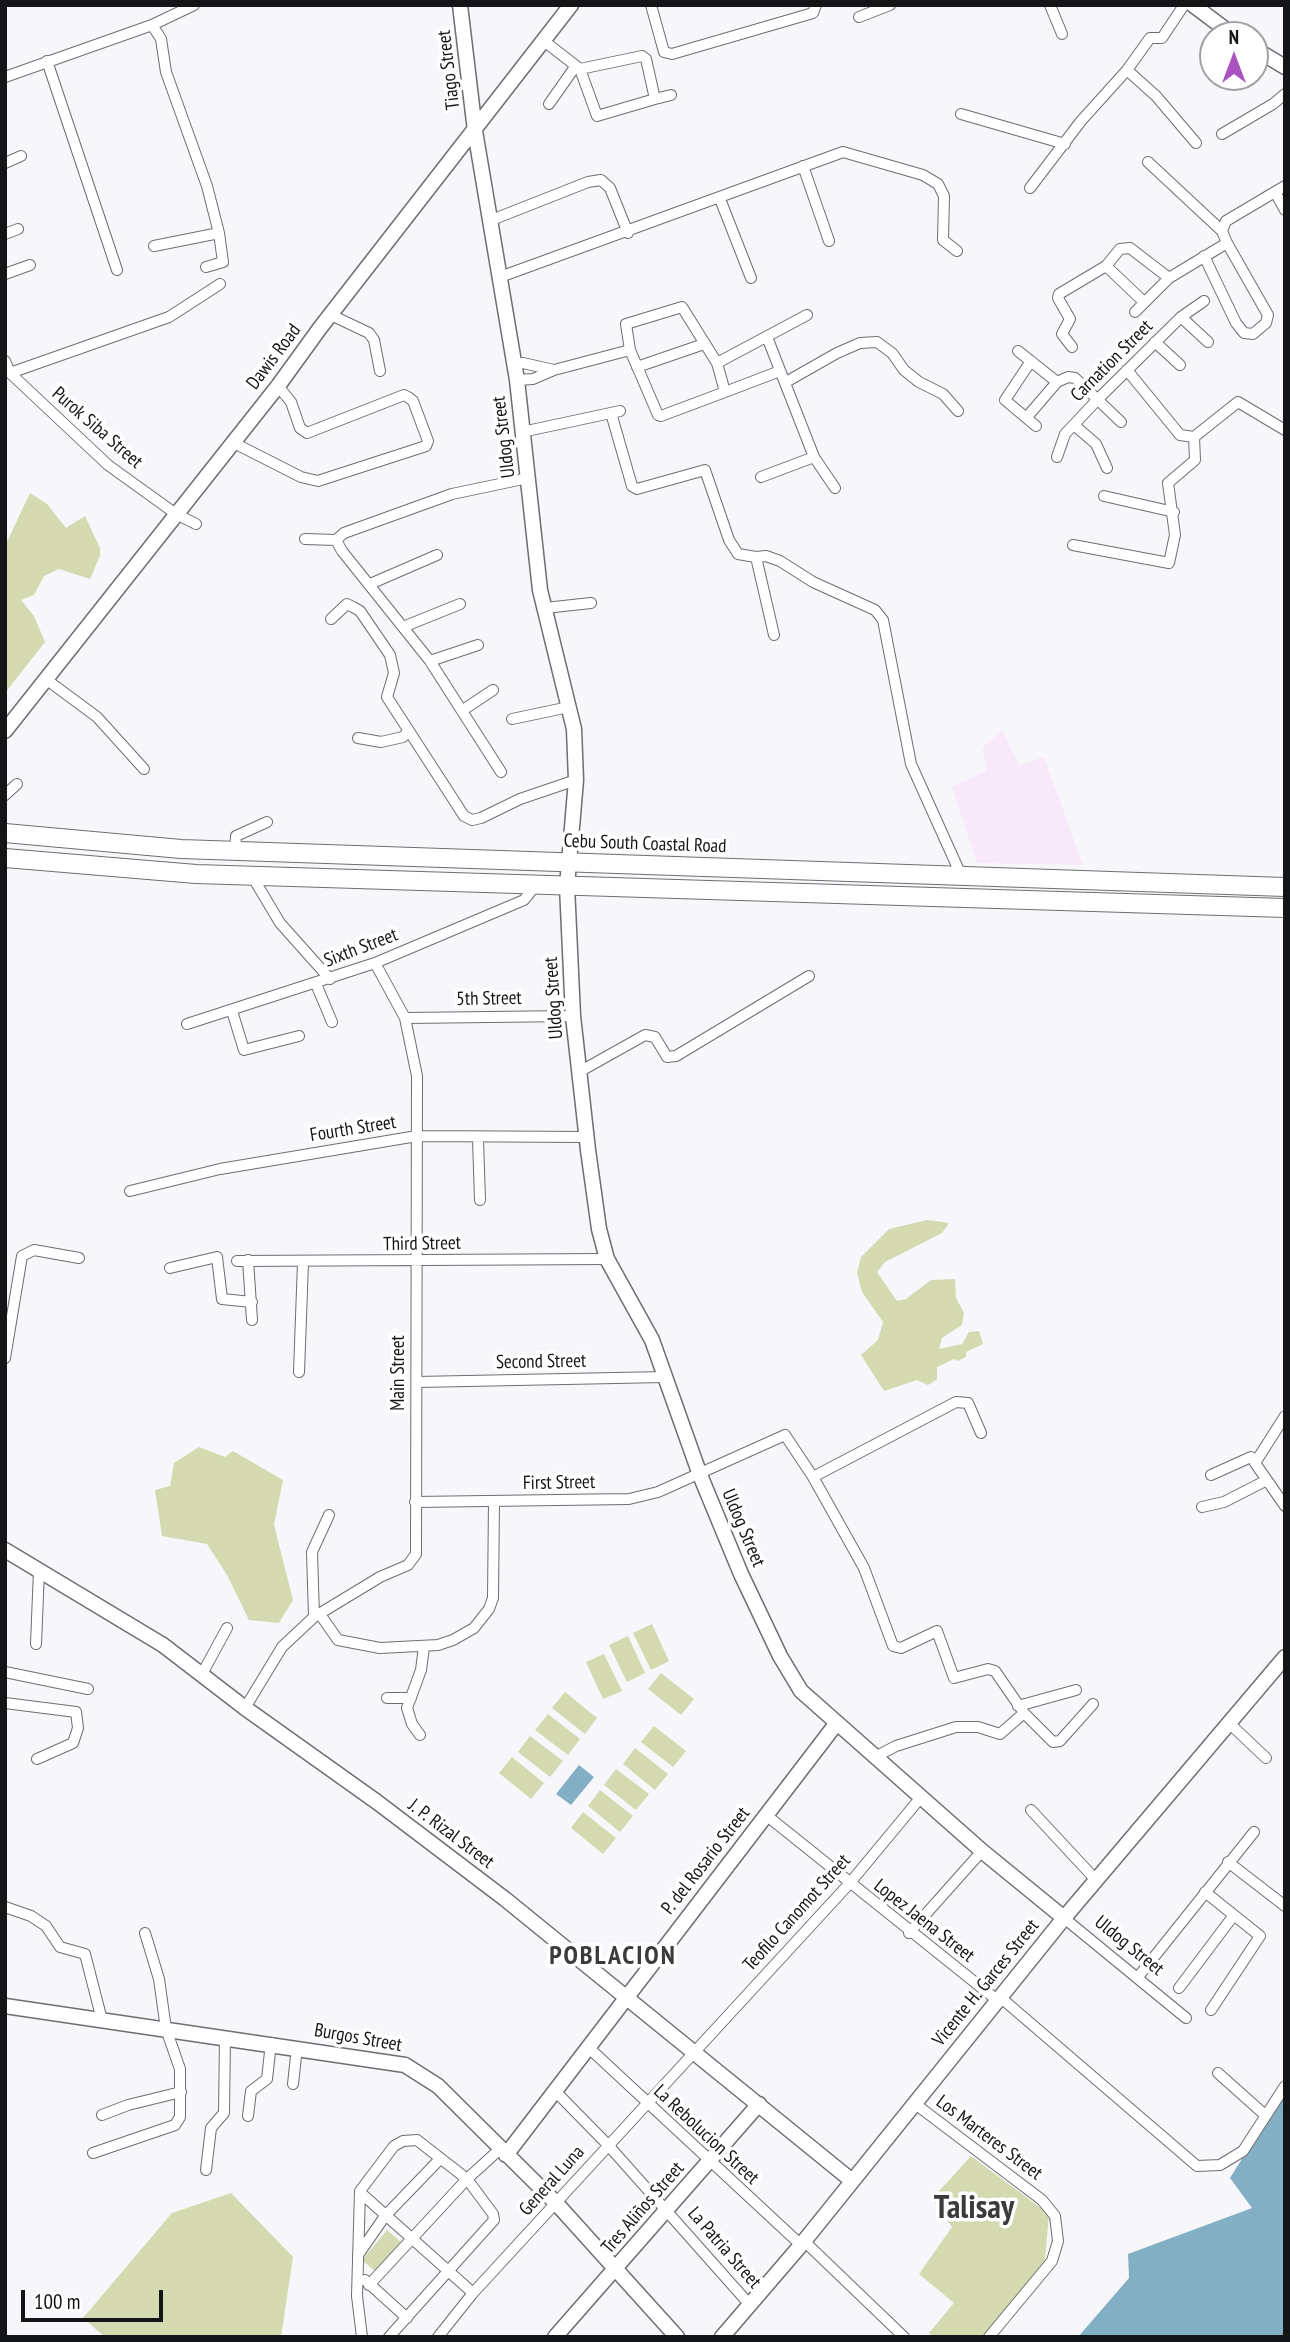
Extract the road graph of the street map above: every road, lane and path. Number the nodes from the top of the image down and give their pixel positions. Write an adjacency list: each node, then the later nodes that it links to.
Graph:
1 (194, 5): 12 (street)
2 (460, 5): 26 (street, Tiago Street)
3 (570, 5): 14 (street, Dawis Road)
4 (650, 5): 5 (street)
5 (816, 5)
6 (890, 5): 10 (street)
7 (1050, 5): 13 (street)
8 (1185, 5): 19 (street)
9 (1193, 5): 11 (street)
10 (859, 17)
11 (1214, 21)
12 (152, 25): 16 (street); 42 (street)
13 (1062, 34)
14 (544, 41): 18 (street); 26 (street, Dawis Road)
15 (1269, 57): 17 (street)
16 (47, 61): 20 (street); 53 (street)
17 (1285, 66)
18 (577, 68): 23 (street); 23 (street); 24 (street)
19 (1128, 70): 28 (street); 29 (street)
20 (5, 78)
21 (1285, 94): 27 (street)
22 (671, 95): 23 (street)
23 (655, 99)
24 (549, 104)
25 (961, 114): 29 (street)
26 (475, 131): 39 (street, Uldog Street); 62 (street, Dawis Road)
27 (1222, 134)
28 (1196, 143)
29 (1065, 144): 35 (street)
30 (21, 156): 32 (street)
31 (1148, 162): 40 (street)
32 (5, 163)
33 (803, 166): 37 (street); 45 (street); 48 (street)
34 (1285, 186): 36 (street)
35 (1030, 188)
36 (1275, 192): 38 (street); 40 (street)
37 (720, 199): 43 (street); 56 (street)
38 (1285, 210)
39 (489, 221): 43 (street); 55 (street, Uldog Street)
40 (1224, 226): 46 (street)
41 (18, 229): 44 (street)
42 (219, 233): 47 (street); 52 (street)
43 (628, 233): 55 (street)
44 (5, 234)
45 (829, 241)
46 (1227, 243): 49 (street); 49 (street)
47 (154, 246)
48 (957, 251)
49 (1204, 256): 57 (street)
50 (30, 265): 54 (street)
51 (1106, 266): 57 (street); 60 (street); 69 (street)
52 (206, 267)
53 (117, 270)
54 (5, 274)
55 (500, 277): 81 (street, Uldog Street)
56 (751, 278)
57 (1169, 278): 60 (street)
58 (220, 284): 82 (street)
59 (1204, 301): 64 (street, Carnation Street)
60 (1144, 302): 61 (street)
61 (1135, 312)
62 (331, 315): 79 (street); 85 (street, Dawis Road)
63 (807, 315): 65 (street)
64 (1181, 317): 66 (street, Carnation Street); 67 (street)
65 (767, 337): 74 (street); 80 (street)
66 (1154, 342): 75 (street); 78 (street, Carnation Street)
67 (1208, 342)
68 (704, 344): 70 (street); 74 (street); 76 (street)
69 (1072, 347)
70 (630, 349): 76 (street); 77 (street)
71 (1018, 351): 73 (street)
72 (5, 361): 82 (street, Purok Siba Street)
73 (1031, 361): 83 (street); 89 (street)
74 (717, 363): 86 (street)
75 (1180, 365)
76 (637, 367): 86 (street)
77 (554, 370): 81 (street); 81 (street)
78 (1127, 370): 87 (street, Carnation Street); 95 (street)
79 (380, 371)
80 (780, 371): 84 (street); 86 (street)
81 (516, 372): 94 (street, Uldog Street)
82 (10, 373): 105 (street, Purok Siba Street)
83 (1057, 382): 87 (street); 89 (street)
84 (786, 383): 88 (street); 97 (street)
85 (278, 386): 96 (street, Dawis Road); 96 (street)
86 (725, 392)
87 (1099, 398): 90 (street); 92 (street, Carnation Street)
88 (958, 411)
89 (1027, 418): 93 (street)
90 (1121, 422)
91 (1282, 423): 95 (street)
92 (1074, 425): 98 (street, Carnation Street); 99 (street)
93 (1036, 426)
94 (522, 432): 101 (street, Uldog Street); 111 (street)
95 (1194, 437): 104 (street)
96 (232, 442): 105 (street, Dawis Road)
97 (814, 457): 100 (street); 102 (street)
98 (1057, 457)
99 (1107, 468)
100 (761, 477)
101 (528, 478): 108 (street); 115 (street, Uldog Street)
102 (835, 488)
103 (1104, 496): 104 (street)
104 (1174, 512): 109 (street)
105 (176, 514): 106 (street, Purok Siba Street); 121 (street, Dawis Road)
106 (197, 524)
107 (305, 540): 108 (street)
108 (336, 540): 112 (street)
109 (1073, 545)
110 (437, 555): 112 (street)
111 (755, 557): 118 (street); 139 (street)
112 (370, 584): 117 (street)
113 (591, 603): 115 (street)
114 (460, 604): 117 (street)
115 (545, 608): 123 (street, Uldog Street)
116 (331, 619): 127 (street)
117 (403, 627): 120 (street)
118 (774, 635)
119 (478, 645): 120 (street)
120 (430, 662): 124 (street)
121 (47, 680): 126 (street, Dawis Road); 129 (street)
122 (494, 690): 124 (street)
123 (569, 707): 125 (street); 131 (street, Uldog Street)
124 (463, 710): 130 (street)
125 (512, 719)
126 (5, 731)
127 (408, 732): 128 (street); 131 (street)
128 (358, 738)
129 (144, 769)
130 (501, 772)
131 (576, 779): 138 (street, Uldog Street)
132 (17, 784): 133 (street)
133 (5, 794)
134 (267, 822): 136 (street)
135 (5, 833): 136 (highway, Cebu South Coastal Road)
136 (235, 851): 138 (highway, Cebu South Coastal Road)
137 (5, 859): 140 (highway)
138 (568, 863): 139 (highway, Cebu South Coastal Road); 142 (street, Uldog Street)
139 (961, 875): 143 (highway, Cebu South Coastal Road)
140 (252, 876): 141 (highway); 147 (street)
141 (536, 885): 142 (highway); 145 (street, Sixth Street)
142 (566, 886): 144 (highway); 150 (street, Uldog Street)
143 (1285, 887)
144 (1285, 908)
145 (375, 963): 147 (street, Sixth Street); 151 (street, Main Street)
146 (809, 976): 155 (street)
147 (330, 979): 148 (street, Sixth Street)
148 (316, 984): 149 (street, Sixth Street); 152 (street)
149 (232, 1012): 153 (street, Sixth Street); 154 (street)
150 (573, 1016): 151 (street, 5th Street); 155 (street, Uldog Street)
151 (405, 1018): 156 (street, Main Street)
152 (332, 1022)
153 (187, 1024)
154 (299, 1036)
155 (579, 1072): 157 (street, Uldog Street)
156 (417, 1136): 158 (street, Fourth Street); 159 (street, Fourth Street); 164 (street, Main Street)
157 (586, 1137): 158 (street, Fourth Street); 162 (street, Uldog Street)
158 (478, 1139): 160 (street)
159 (130, 1191)
160 (480, 1200)
161 (79, 1258): 168 (street)
162 (607, 1259): 164 (street, Third Street); 170 (street, Uldog Street)
163 (303, 1262): 164 (street, Third Street); 166 (street, Third Street); 169 (street)
164 (416, 1262): 171 (street, Main Street)
165 (170, 1268): 166 (street)
166 (252, 1302): 167 (street)
167 (251, 1320)
168 (5, 1357)
169 (299, 1372)
170 (665, 1377): 171 (street, Second Street); 175 (street, Uldog Street)
171 (417, 1382): 179 (street, Main Street)
172 (1285, 1416): 178 (street)
173 (981, 1433): 177 (street)
174 (1251, 1457): 176 (street)
175 (700, 1475): 177 (street, First Street); 180 (street, First Street); 202 (street, Uldog Street)
176 (1211, 1475)
177 (813, 1477): 200 (street)
178 (1267, 1480): 181 (street); 182 (street)
179 (415, 1502): 180 (street, First Street); 186 (street, Main Street)
180 (494, 1502): 189 (street)
181 (1285, 1506)
182 (1202, 1507)
183 (329, 1515): 186 (street)
184 (5, 1550): 185 (street, J. P. Rizal Street)
185 (39, 1570): 188 (street); 192 (street, J. P. Rizal Street)
186 (316, 1615): 189 (street); 199 (street, Main Street)
187 (227, 1628): 192 (street)
188 (36, 1644)
189 (425, 1647): 196 (street)
190 (1285, 1657): 201 (street, Vicente H. Garces Street)
191 (5, 1672): 193 (street)
192 (202, 1674): 199 (street, J. P. Rizal Street)
193 (88, 1689)
194 (1076, 1690): 200 (street)
195 (387, 1698): 196 (street)
196 (411, 1698): 203 (street)
197 (5, 1703): 206 (street)
198 (1093, 1704): 200 (street)
199 (245, 1708): 224 (street, J. P. Rizal Street)
200 (1021, 1710): 204 (street)
201 (1229, 1723): 205 (street); 213 (street, Vicente H. Garces Street)
202 (836, 1724): 204 (street, Uldog Street); 209 (street, P. del Rosario Street)
203 (420, 1735)
204 (876, 1757): 207 (street, Uldog Street)
205 (1266, 1758)
206 (37, 1759)
207 (922, 1796): 211 (street, Uldog Street); 214 (street, Teofilo Canomot Street)
208 (1031, 1810): 213 (street)
209 (766, 1815): 214 (street, Lopez Jaena Street); 224 (street, P. del Rosario Street)
210 (1254, 1832): 212 (street)
211 (982, 1852): 219 (street, Uldog Street); 221 (street)
212 (1228, 1862): 215 (street); 216 (street)
213 (1096, 1880): 219 (street, Vicente H. Garces Street)
214 (849, 1884): 221 (street, Lopez Jaena Street); 235 (street, Teofilo Canomot Street)
215 (1205, 1892): 218 (street); 222 (street)
216 (1285, 1906)
217 (5, 1907): 229 (street)
218 (1234, 1915): 223 (street); 227 (street)
219 (1064, 1918): 222 (street, Uldog Street); 225 (street, Vicente H. Garces Street)
220 (145, 1933): 230 (street)
221 (909, 1933): 225 (street, Lopez Jaena Street)
222 (1138, 1977): 228 (street, Uldog Street)
223 (1179, 1988)
224 (626, 1996): 234 (street, P. del Rosario Street); 235 (street, J. P. Rizal Street)
225 (998, 1999): 242 (street, Vicente H. Garces Street); 245 (street, Lopez Jaena Street)
226 (5, 2006): 229 (street, Burgos Street)
227 (1211, 2010)
228 (1186, 2018)
229 (102, 2020): 230 (street, Burgos Street)
230 (166, 2029): 231 (street, Burgos Street); 239 (street)
231 (225, 2037): 232 (street, Burgos Street); 252 (street)
232 (271, 2043): 233 (street, Burgos Street); 246 (street)
233 (297, 2047): 237 (street); 248 (street, Burgos Street)
234 (589, 2048): 240 (street, P. del Rosario Street); 241 (street, La Rebolucion Street)
235 (694, 2051): 241 (street, General Luna); 243 (street, J. P. Rizal Street)
236 (1218, 2073): 245 (street)
237 (293, 2084)
238 (1285, 2086): 245 (street, Lopez Jaena Street)
239 (181, 2092): 244 (street); 249 (street)
240 (556, 2092): 247 (street, La Patria Street); 248 (street, P. del Rosario Street)
241 (647, 2103): 247 (street, General Luna); 251 (street, La Rebolucion Street)
242 (914, 2103): 254 (street, Vicente H. Garces Street); 276 (street, Los Marteres Street)
243 (759, 2104): 251 (street, Tres Aliños Street); 254 (street, J. P. Rizal Street)
244 (102, 2115)
245 (1265, 2115)
246 (248, 2116)
247 (608, 2145): 256 (street, General Luna); 257 (street, La Patria Street)
248 (503, 2152): 253 (street); 256 (street, Burgos Street)
249 (93, 2153)
250 (439, 2160): 253 (street); 255 (street); 258 (street)
251 (711, 2160): 257 (street, Tres Aliños Street); 260 (street, La Rebolucion Street)
252 (206, 2170)
253 (467, 2179): 259 (street); 263 (street)
254 (852, 2180): 260 (street, Vicente H. Garces Street)
255 (362, 2194): 258 (street); 261 (street)
256 (556, 2203): 262 (street, Burgos Street); 266 (street, General Luna)
257 (667, 2210): 262 (street, Tres Aliños Street); 267 (street, La Patria Street)
258 (385, 2216): 259 (street); 261 (street)
259 (410, 2238): 263 (street); 265 (street)
260 (803, 2243): 267 (street, Vicente H. Garces Street); 275 (street, La Rebolucion Street)
261 (357, 2255): 264 (street)
262 (615, 2270): 272 (street, Tres Aliños Street); 273 (street, Burgos Street)
263 (448, 2271): 266 (street); 268 (street)
264 (360, 2275): 265 (street); 269 (street)
265 (369, 2285): 268 (street)
266 (473, 2293): 271 (street, General Luna)
267 (750, 2305): 274 (street, Vicente H. Garces Street)
268 (407, 2318): 270 (street)
269 (362, 2337)
270 (389, 2337)
271 (438, 2337)
272 (555, 2337)
273 (677, 2337)
274 (722, 2337)
275 (904, 2337)
276 (989, 2337)

